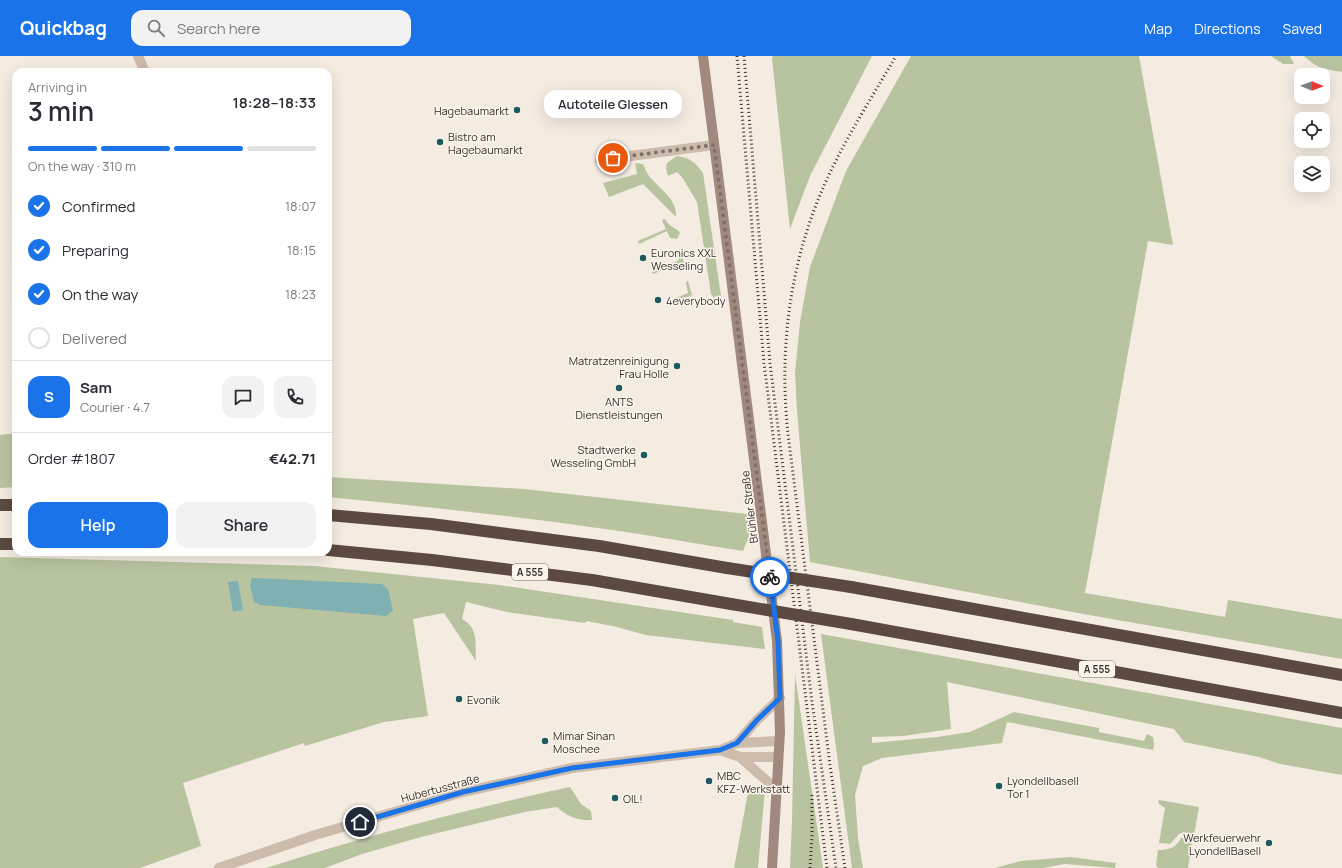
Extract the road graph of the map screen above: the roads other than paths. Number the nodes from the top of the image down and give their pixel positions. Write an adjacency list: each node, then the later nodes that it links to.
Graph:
1 (138, 56): 3 (street)
2 (703, 56): 4 (main road, Brühler Straße)
3 (143, 68)
4 (714, 145): 5 (street); 13 (main road, Brühler Straße)
5 (600, 160)
6 (0, 505): 7 (highway)
7 (12, 505)
8 (332, 515): 12 (highway, bridge)
9 (0, 544): 10 (highway)
10 (12, 544)
11 (332, 550): 14 (highway, A 555, bridge)
12 (1342, 675)
13 (780, 698): 15 (main road, Brühler Straße); 16 (street)
14 (1342, 713)
15 (779, 741): 16 (street, Hubertusstraße); 19 (main road, Brühler Straße)
16 (737, 743): 17 (street, Hubertusstraße)
17 (720, 750): 18 (street, Hubertusstraße); 21 (street, Hubertusstraße)
18 (740, 757): 19 (street, Hubertusstraße); 20 (street)
19 (778, 757): 20 (main road, Brühler Straße)
20 (776, 789): 22 (main road, Brühler Straße)
21 (219, 868)
22 (772, 868)

